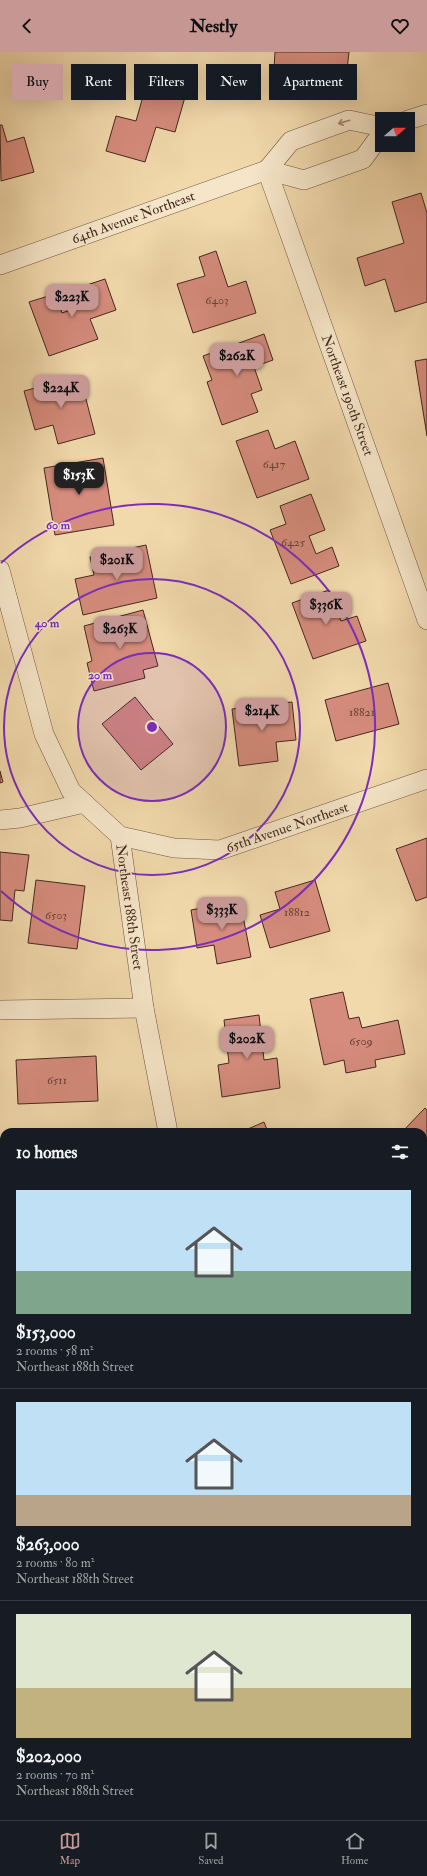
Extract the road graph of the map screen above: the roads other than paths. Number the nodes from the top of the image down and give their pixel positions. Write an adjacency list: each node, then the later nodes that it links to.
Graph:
1 (427, 114): 2 (street)
2 (415, 118)
3 (375, 126): 5 (street, one-way to 5)
4 (375, 143): 5 (street)
5 (267, 170): 6 (street, 64th Avenue Northeast); 8 (street, Northeast 190th Street)
6 (0, 265)
7 (0, 570): 10 (street, Northeast 188th Street)
8 (427, 620)
9 (427, 779): 12 (street, 65th Avenue Northeast)
10 (84, 803): 11 (street); 12 (street, Northeast 188th Street)
11 (0, 820)
12 (120, 836): 13 (street, Northeast 188th Street)
13 (144, 1008): 14 (street); 15 (street, Northeast 188th Street)
14 (0, 1010)
15 (167, 1128)

